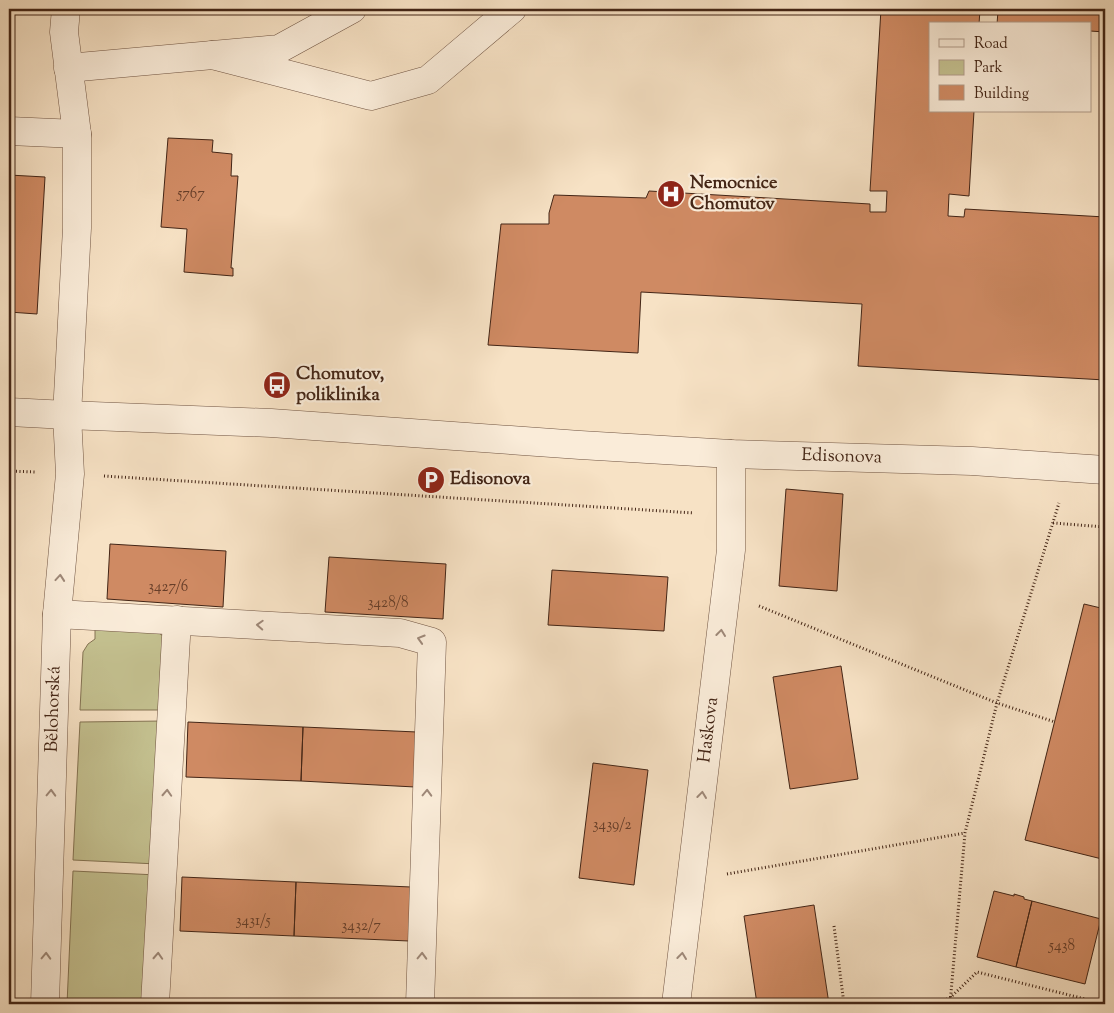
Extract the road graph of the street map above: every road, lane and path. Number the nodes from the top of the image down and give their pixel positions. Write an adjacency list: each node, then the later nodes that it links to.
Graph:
1 (66, 9): 5 (street, Bělohorská)
2 (352, 9): 4 (street)
3 (512, 9): 4 (street)
4 (212, 55): 5 (street)
5 (68, 68): 7 (street, Bělohorská)
6 (9, 130): 7 (street)
7 (78, 134): 9 (street, Bělohorská)
8 (9, 412): 9 (street, Edisonova)
9 (67, 416): 10 (street, Edisonova); 13 (street, Bělohorská)
10 (731, 454): 11 (street, Edisonova); 17 (street, Haškova)
11 (1070, 469): 12 (street, Edisonova); 15 (path)
12 (1105, 470)
13 (70, 474): 14 (path); 18 (street, Bělohorská, one-way to 13)
14 (694, 513)
15 (1053, 523): 16 (path); 20 (path)
16 (1105, 527)
17 (726, 592): 20 (path); 23 (street, Haškova, one-way to 17)
18 (57, 614): 19 (street); 26 (street, Bělohorská, one-way to 18)
19 (177, 620): 27 (street, one-way to 19); 28 (street, one-way to 19)
20 (997, 703): 21 (path); 22 (path)
21 (1055, 722)
22 (964, 833): 23 (path); 25 (path)
23 (692, 880): 29 (street, Haškova, one-way to 23)
24 (834, 926): 30 (path)
25 (951, 997): 31 (path); 32 (path); 33 (path)
26 (45, 1004)
27 (155, 1004)
28 (420, 1004)
29 (676, 1004)
30 (844, 1004)
31 (937, 1004)
32 (950, 1004)
33 (1105, 1004)

